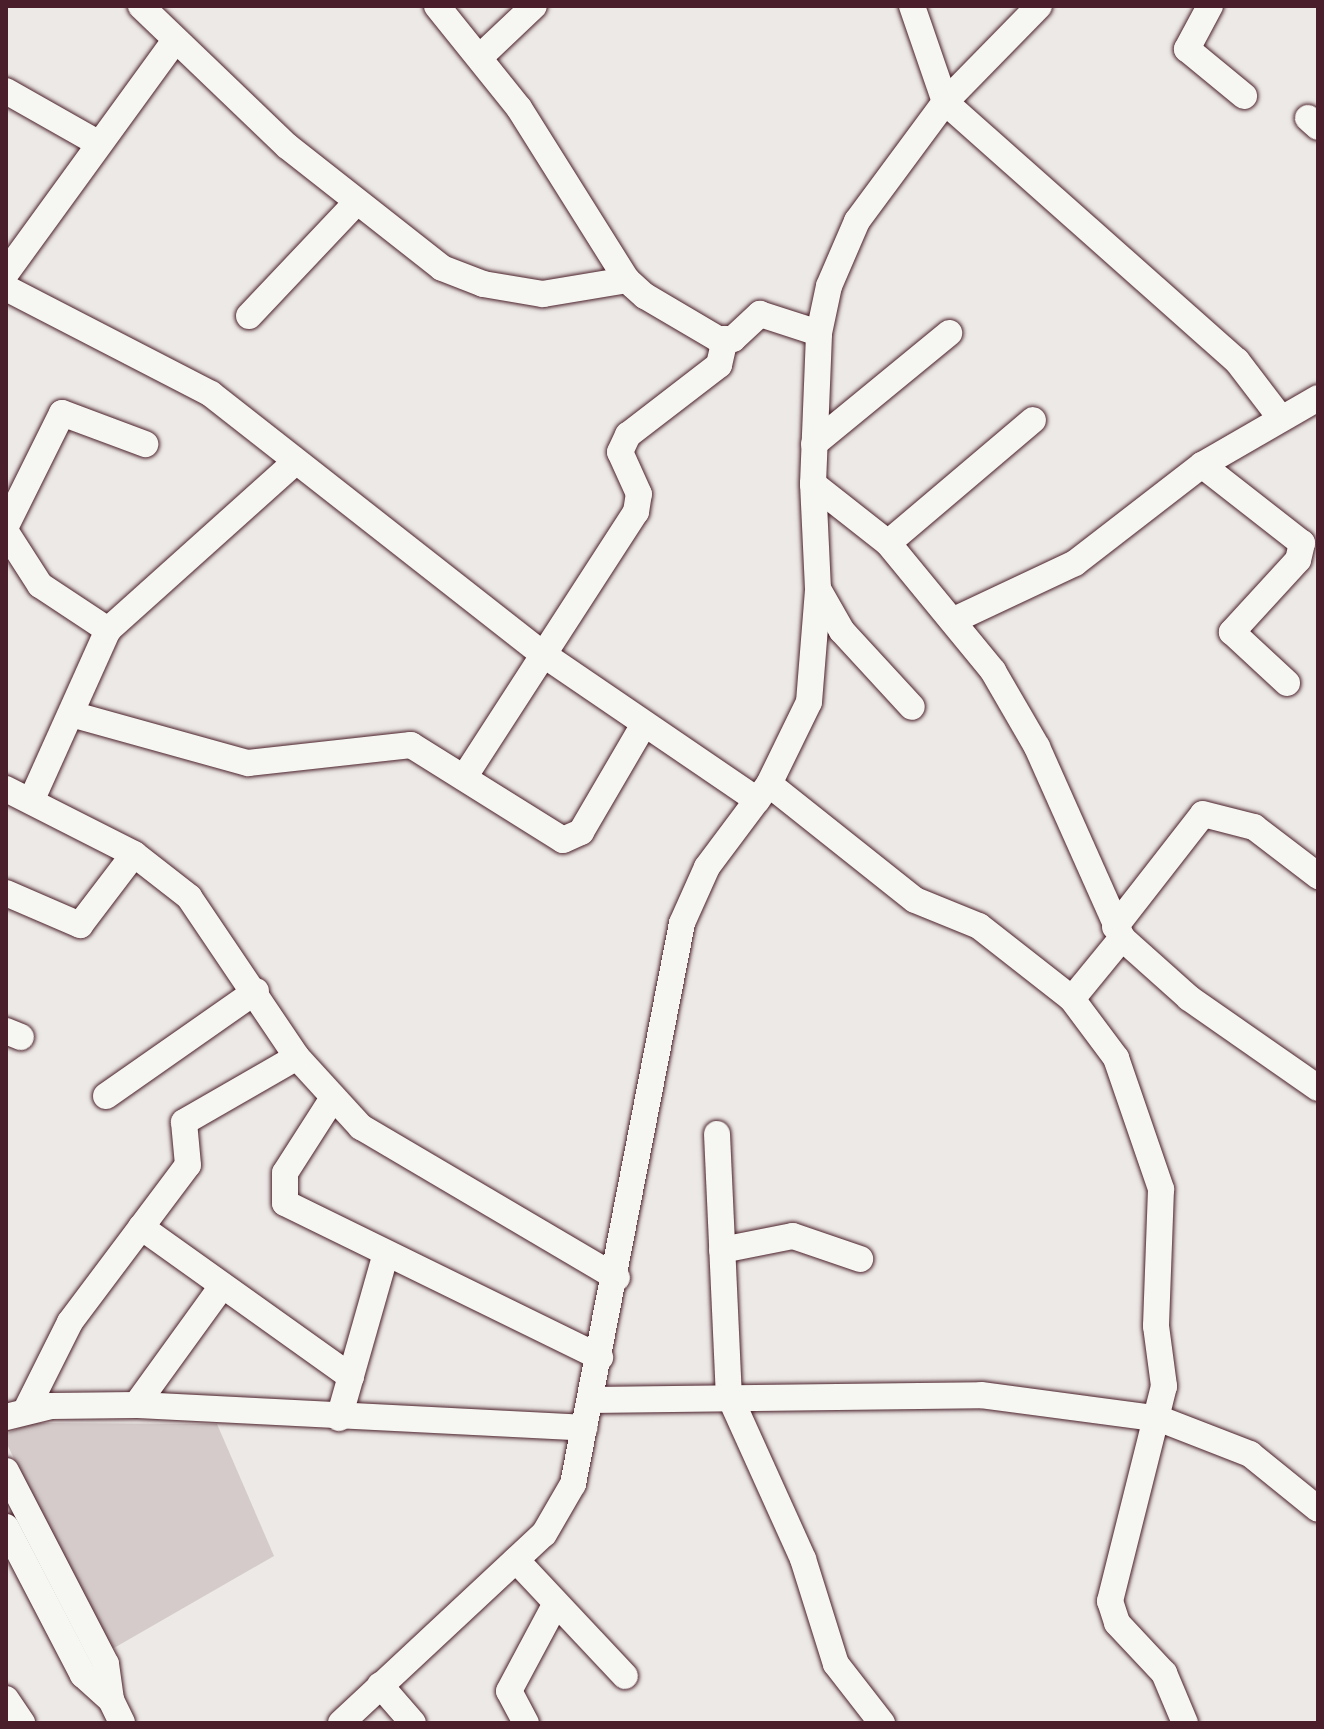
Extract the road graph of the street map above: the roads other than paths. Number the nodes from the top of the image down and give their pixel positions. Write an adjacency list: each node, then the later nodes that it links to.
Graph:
1 (141, 6): 8 (street)
2 (437, 6): 9 (street)
3 (534, 6): 7 (street)
4 (912, 6): 12 (street)
5 (1039, 6): 12 (street)
6 (1210, 6): 11 (street)
7 (507, 17): 9 (street)
8 (175, 40): 13 (street); 14 (street)
9 (480, 57): 16 (street)
10 (6, 91): 13 (street)
11 (1244, 96)
12 (945, 102): 19 (street); 23 (street)
13 (98, 143): 15 (street)
14 (355, 204): 16 (street); 18 (street)
15 (6, 273)
16 (627, 280): 21 (street)
17 (6, 288): 27 (street)
18 (249, 316)
19 (819, 333): 21 (street); 26 (street)
20 (949, 333): 26 (street)
21 (725, 340): 35 (street)
22 (1318, 398): 23 (street)
23 (1279, 416): 28 (street)
24 (1033, 420): 31 (street)
25 (145, 444): 30 (street)
26 (814, 444): 29 (street)
27 (295, 462): 34 (street); 35 (street)
28 (1202, 465): 33 (street); 36 (street)
29 (813, 484): 31 (street); 32 (street)
30 (6, 529): 34 (street)
31 (888, 543): 33 (street)
32 (818, 589): 37 (street); 42 (street)
33 (954, 620): 47 (street)
34 (108, 630): 38 (street)
35 (540, 652): 39 (street); 40 (street)
36 (1287, 683)
37 (912, 707)
38 (71, 714): 40 (street); 43 (street)
39 (643, 726): 40 (street); 42 (street)
40 (465, 776)
41 (6, 789): 43 (street)
42 (763, 792): 49 (street); 59 (street)
43 (32, 799): 44 (street)
44 (134, 854): 46 (street); 48 (street)
45 (1318, 875): 47 (street)
46 (6, 893)
47 (1119, 932): 49 (street); 51 (street)
48 (256, 991): 50 (street); 52 (street)
49 (1072, 999): 68 (street)
50 (297, 1057): 53 (street); 55 (street)
51 (1318, 1088)
52 (106, 1096)
53 (331, 1101): 57 (street); 59 (street)
54 (717, 1134): 56 (street)
55 (141, 1227): 60 (street); 66 (street)
56 (722, 1250): 58 (street); 63 (street)
57 (385, 1257): 61 (street); 62 (street)
58 (860, 1259)
59 (617, 1278): 61 (street)
60 (220, 1289): 62 (street); 65 (street)
61 (600, 1357): 64 (street)
62 (351, 1377): 67 (street)
63 (729, 1395): 64 (street); 68 (street); 83 (street)
64 (591, 1400): 69 (street)
65 (136, 1405): 66 (street); 67 (street)
66 (16, 1414)
67 (339, 1418): 69 (street)
68 (1160, 1419): 71 (street); 84 (street)
69 (584, 1428): 73 (street)
70 (6, 1471): 78 (street)
71 (1318, 1509)
72 (6, 1527): 78 (street)
73 (516, 1560): 74 (street); 76 (street)
74 (555, 1605): 75 (street); 82 (street)
75 (625, 1676)
76 (380, 1685): 80 (street); 81 (street)
77 (6, 1699): 79 (street)
78 (116, 1712)
79 (22, 1723)
80 (341, 1723)
81 (413, 1723)
82 (526, 1723)
83 (882, 1723)
84 (1185, 1723)

